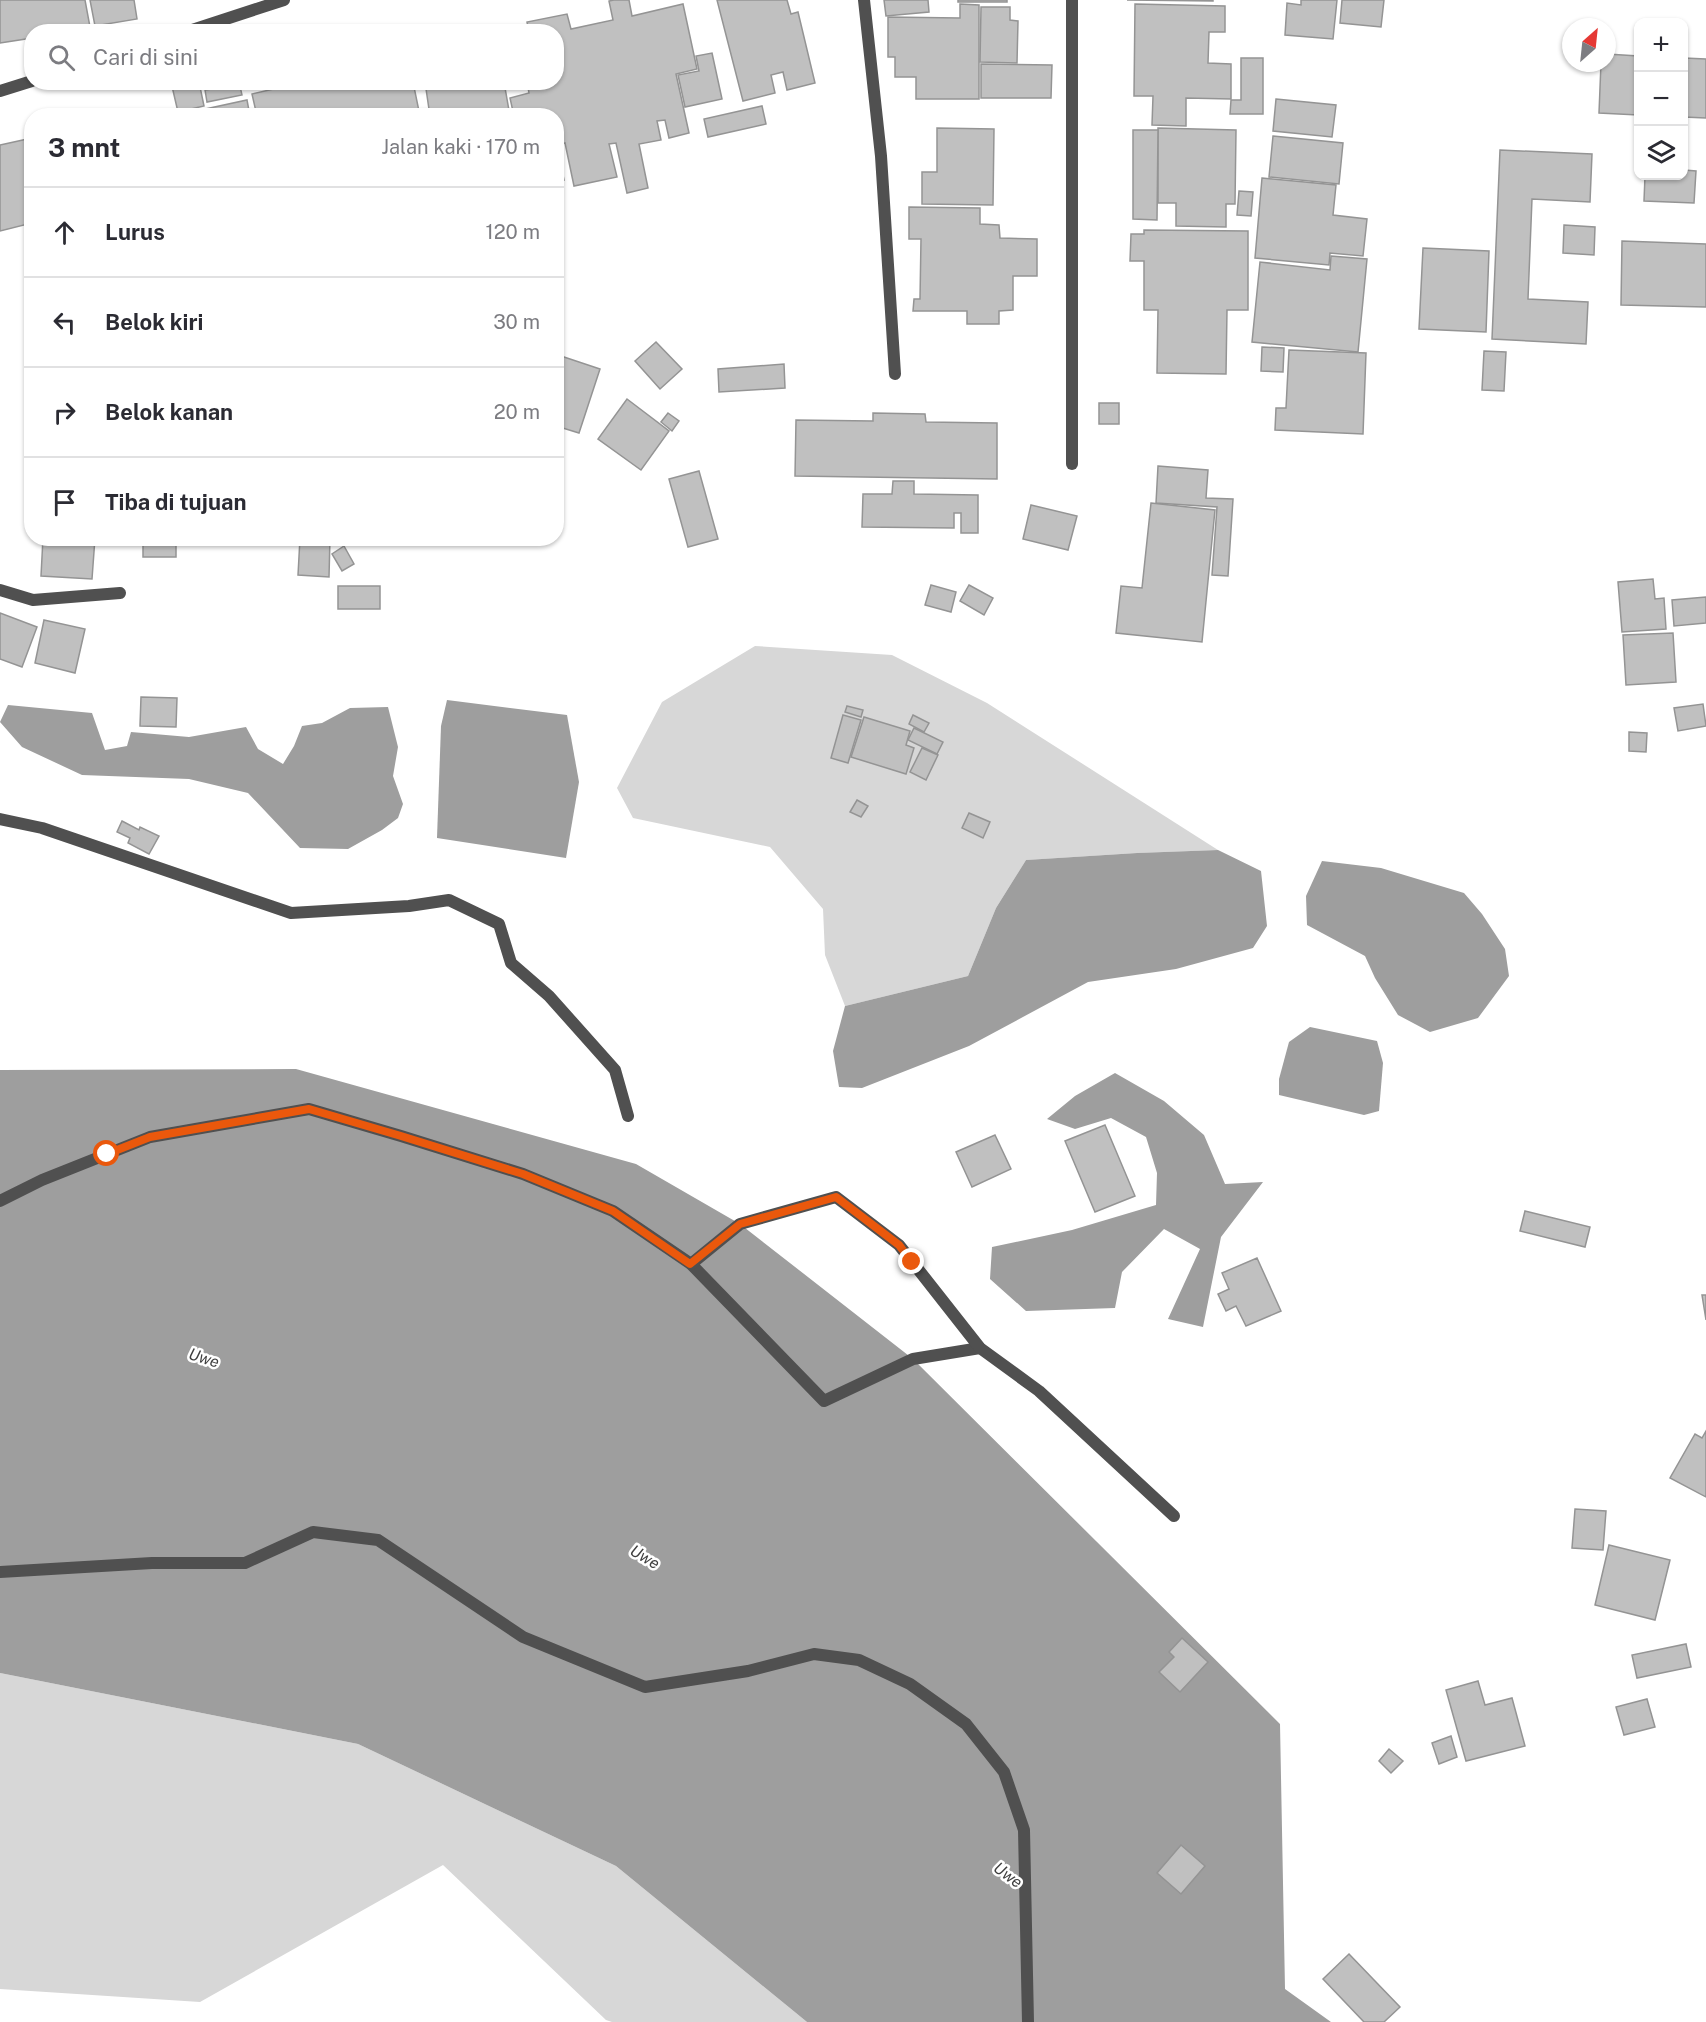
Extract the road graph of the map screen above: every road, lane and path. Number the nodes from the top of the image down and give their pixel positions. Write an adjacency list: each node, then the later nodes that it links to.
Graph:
1 (284, 0): 4 (street)
2 (864, 0): 7 (street)
3 (1072, 0): 8 (street)
4 (210, 24)
5 (24, 84): 6 (street)
6 (0, 91)
7 (895, 374)
8 (1072, 464)
9 (0, 590): 10 (street)
10 (120, 593)
11 (0, 819): 12 (street)
12 (628, 1116)
13 (0, 1200): 14 (street)
14 (690, 1264): 15 (street); 15 (street)
15 (980, 1348): 16 (street)
16 (1174, 1516)
17 (0, 1572): 18 (street)
18 (1028, 2022)

